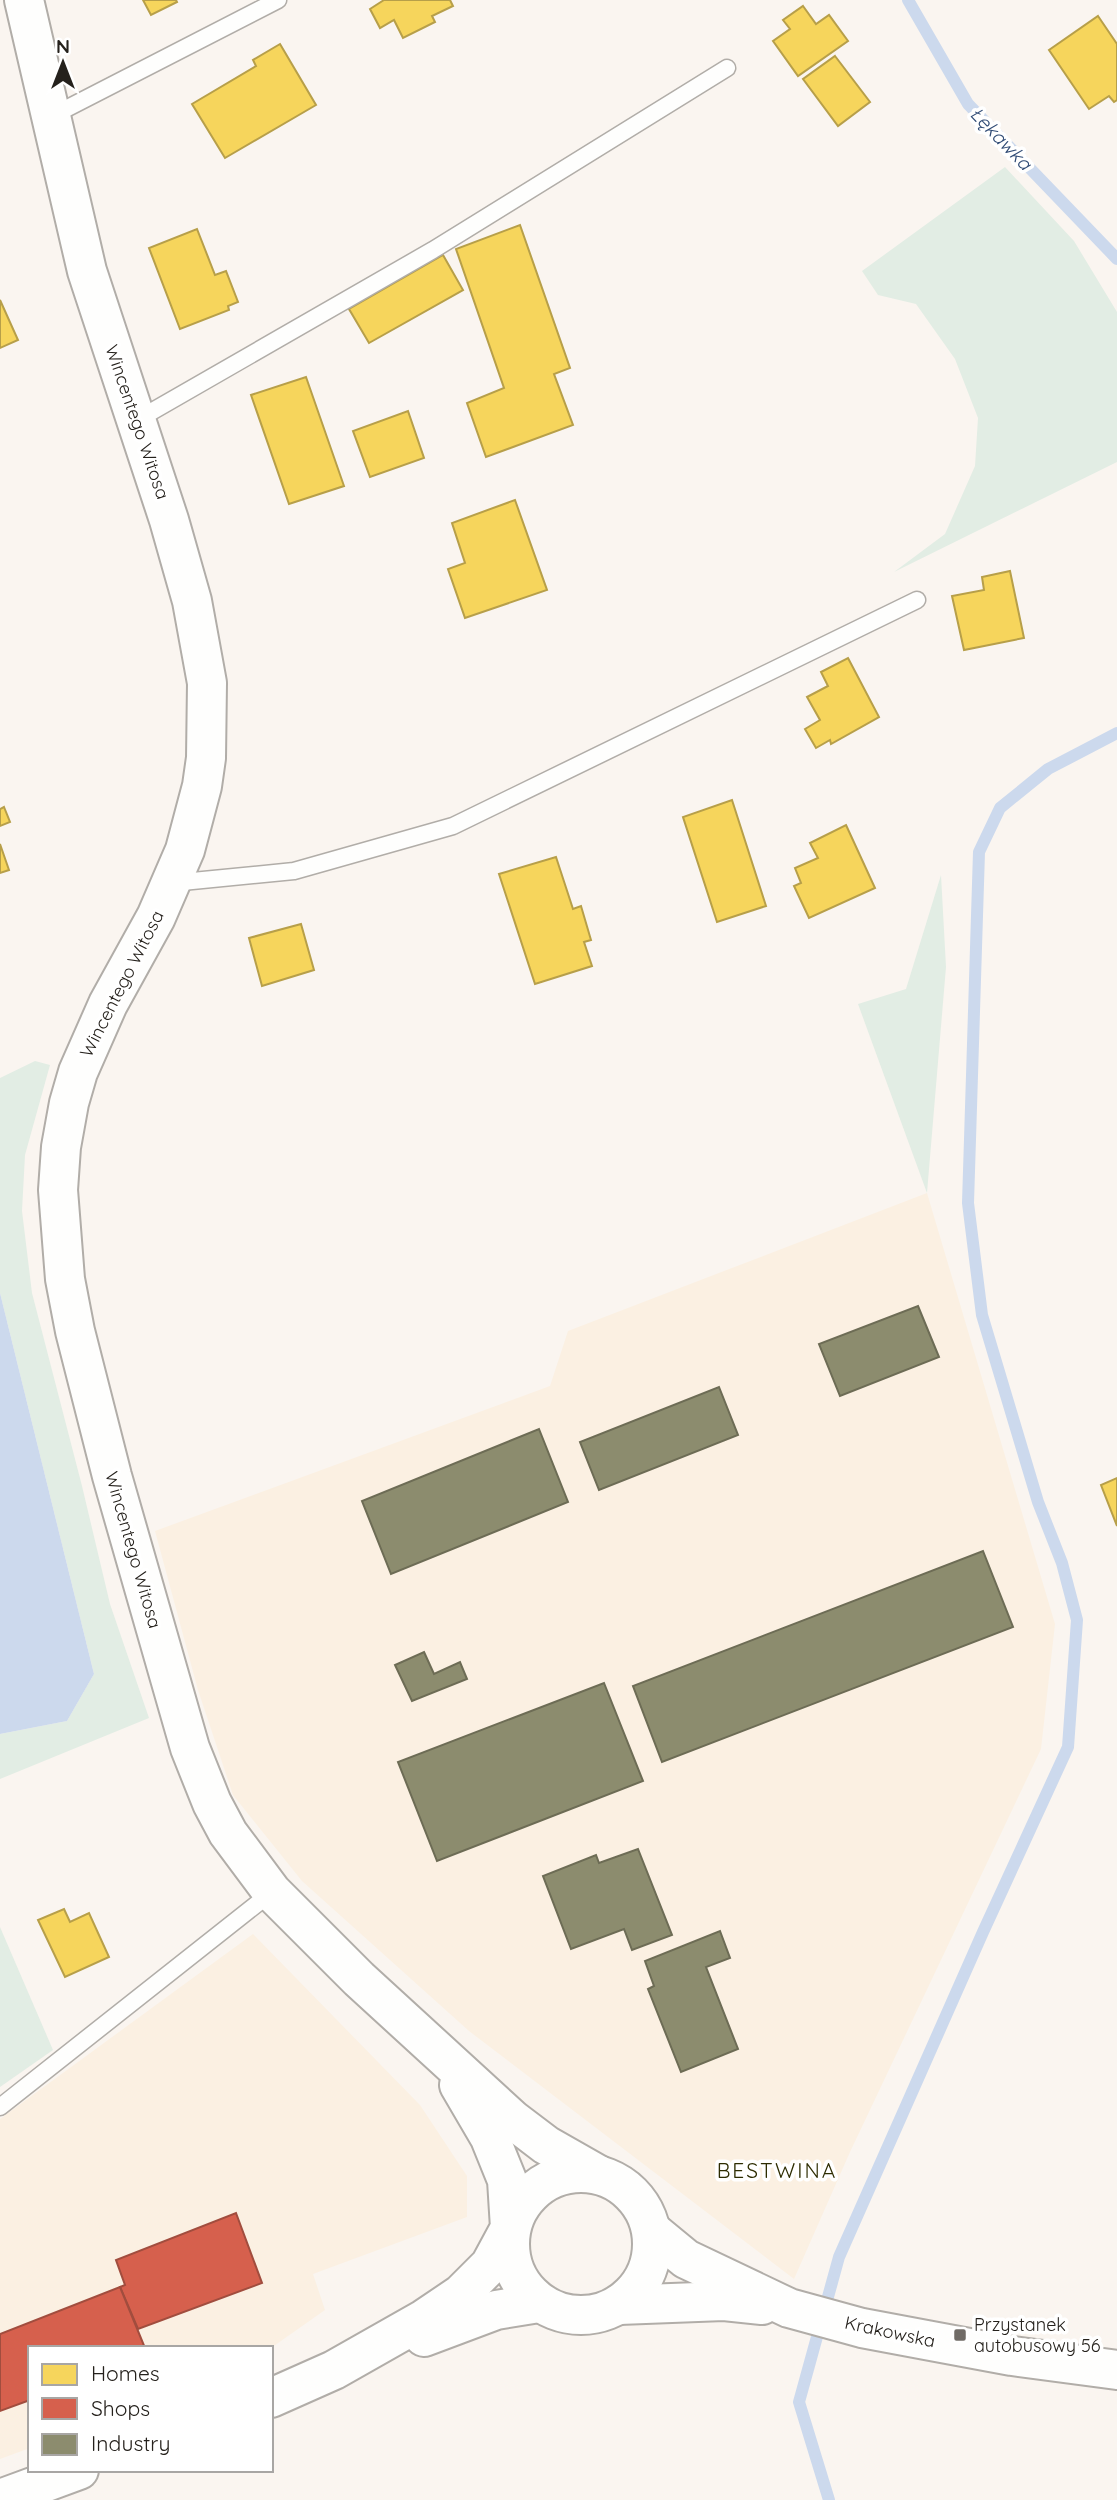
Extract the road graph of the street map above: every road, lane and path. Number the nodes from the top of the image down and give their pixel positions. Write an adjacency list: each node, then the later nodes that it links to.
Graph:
1 (24, 0): 4 (street, Wincentego Witosa)
2 (278, 0): 4 (lane)
3 (727, 68): 5 (lane)
4 (52, 116): 5 (street, Wincentego Witosa)
5 (137, 420): 7 (street, Wincentego Witosa)
6 (917, 600): 7 (lane)
7 (172, 883): 8 (street, Wincentego Witosa)
8 (272, 1892): 9 (street, Wincentego Witosa); 10 (lane)
9 (440, 2054): 11 (street, Wincentego Witosa); 12 (street, Wincentego Witosa)
10 (0, 2107)
11 (597, 2174): 12 (street); 13 (street)
12 (510, 2228): 14 (street); 17 (street)
13 (652, 2231): 15 (street); 16 (street, Krakowska)
14 (539, 2302): 15 (street); 17 (street)
15 (619, 2305): 16 (street, Krakowska)
16 (789, 2308): 18 (street, Krakowska)
17 (334, 2370): 19 (street)
18 (1117, 2370)
19 (273, 2397)
20 (74, 2472): 21 (street)
21 (0, 2499)

